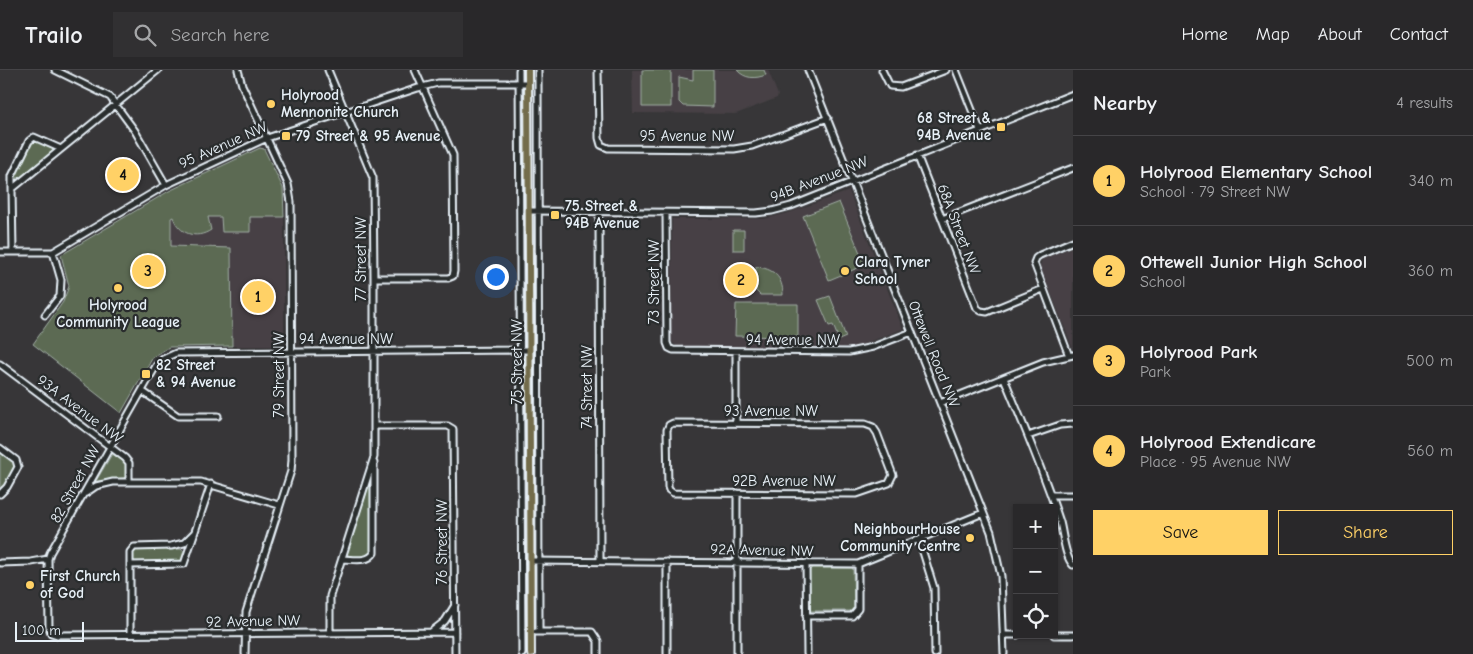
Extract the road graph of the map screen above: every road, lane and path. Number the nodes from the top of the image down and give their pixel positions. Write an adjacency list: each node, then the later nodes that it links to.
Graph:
1 (55, 70): 18 (street)
2 (158, 70): 18 (street)
3 (238, 70): 22 (street, 79 Street NW)
4 (328, 70): 19 (street, 77 Street NW)
5 (415, 70): 16 (street)
6 (519, 70): 14 (street, 75 Street NW)
7 (528, 70): 15 (main road, 75 Street NW)
8 (538, 70): 30 (street, 75 Street NW)
9 (598, 70): 20 (street, 95 Avenue NW)
10 (808, 70): 20 (street, Ottewell Road NW)
11 (882, 70): 12 (street)
12 (946, 70)
13 (956, 70): 21 (street)
14 (519, 83): 15 (street, 95 Avenue NW); 16 (street, 95 Avenue NW); 43 (street, 75 Street NW)
15 (528, 83): 29 (main road, 75 Street NW)
16 (422, 87): 19 (street, 95 Avenue NW); 38 (street)
17 (1073, 94): 21 (street, 94B Avenue NW)
18 (115, 104): 23 (street); 27 (street)
19 (346, 112): 22 (street, 95 Avenue NW); 38 (street, 77 Street NW)
20 (828, 118): 26 (street, Ottewell Road NW)
21 (980, 130): 24 (street, 94B Avenue NW)
22 (267, 138): 27 (street, 95 Avenue NW); 46 (street, 79 Street NW)
23 (61, 148): 28 (street); 28 (street)
24 (916, 155): 26 (street, 94B Avenue NW); 33 (street, 68A Street NW)
25 (1073, 168): 33 (street)
26 (852, 181): 32 (street, 94B Avenue NW); 41 (street, Ottewell Road NW)
27 (166, 185): 37 (street, 95 Avenue NW)
28 (12, 189): 36 (street)
29 (529, 211): 30 (street, 94B Avenue NW); 44 (main road, 75 Street NW)
30 (538, 211): 31 (street, 94B Avenue NW); 78 (street, 75 Street NW)
31 (599, 212): 32 (street, 94B Avenue NW); 79 (street, 74 Street NW)
32 (666, 213): 42 (street, 73 Street NW)
33 (942, 220): 39 (street, 68A Street NW)
34 (1073, 241): 39 (street)
35 (0, 252): 36 (street)
36 (13, 252): 37 (street)
37 (53, 252): 40 (street)
38 (374, 278): 45 (street, 77 Street NW)
39 (1043, 289): 48 (street)
40 (45, 315)
41 (912, 332): 47 (street, 94 Avenue NW); 53 (street, Ottewell Road NW)
42 (671, 349): 47 (street, 94 Avenue NW)
43 (520, 350): 44 (street, 94 Avenue NW); 45 (street, 94 Avenue NW); 103 (street, 75 Street NW)
44 (529, 350): 77 (main road, 75 Street NW)
45 (374, 351): 46 (street, 94 Avenue NW); 57 (street, 77 Street NW)
46 (292, 352): 49 (street, 94 Avenue NW); 71 (street, 79 Street NW)
47 (736, 352): 55 (street)
48 (1071, 356): 51 (street)
49 (163, 359): 52 (street, 82 Street NW)
50 (0, 364): 59 (street, 93A Avenue NW)
51 (1004, 378): 53 (street); 58 (street)
52 (142, 390): 54 (street); 59 (street, 82 Street NW)
53 (940, 404): 72 (street, Ottewell Road NW)
54 (218, 416)
55 (736, 423): 62 (street, 93 Avenue NW); 65 (street, 93 Avenue NW)
56 (1073, 424): 58 (street)
57 (374, 426): 61 (street, 77 Street NW); 87 (street, 76 Street NW)
58 (1028, 436): 69 (street)
59 (109, 447): 63 (street, 93A Avenue NW); 68 (street, 82 Street NW)
60 (0, 448): 67 (street)
61 (374, 457): 75 (street, 77 Street NW); 75 (street, 77 Street NW)
62 (892, 480): 66 (street, 92B Avenue NW)
63 (129, 482): 64 (street); 68 (street)
64 (210, 484): 71 (street); 73 (street)
65 (673, 492): 66 (street, 92B Avenue NW)
66 (736, 493): 81 (street)
67 (0, 494)
68 (84, 494): 76 (street, 82 Street NW)
69 (1051, 495): 70 (street); 86 (street)
70 (1073, 495)
71 (279, 505): 96 (street, 79 Street NW)
72 (983, 513): 74 (street, 92A Avenue NW); 97 (street, Ottewell Road NW)
73 (195, 532): 85 (street); 85 (street)
74 (920, 539): 84 (street, 92A Avenue NW); 109 (street)
75 (342, 559): 94 (street, 77 Street NW)
76 (48, 560): 82 (street); 93 (street, 82 Street NW)
77 (531, 561): 78 (street, 92A Avenue NW); 91 (main road, 75 Street NW)
78 (540, 561): 79 (street, 92A Avenue NW); 92 (street, 75 Street NW)
79 (600, 561): 80 (street, 92A Avenue NW)
80 (667, 562): 81 (street, 92A Avenue NW); 106 (street)
81 (737, 562): 83 (street, 92A Avenue NW); 107 (street)
82 (0, 563)
83 (806, 563): 84 (street, 92A Avenue NW); 88 (street)
84 (858, 564): 88 (street)
85 (130, 565): 95 (street)
86 (1072, 565)
87 (455, 605): 89 (street); 90 (street, 76 Street NW)
88 (806, 616): 108 (street)
89 (430, 632): 90 (street, 92 Avenue NW); 94 (street, 92 Avenue NW)
90 (455, 632): 102 (street, 76 Street NW)
91 (531, 632): 92 (street); 104 (main road, 75 Street NW)
92 (539, 632): 105 (street)
93 (52, 633): 95 (street, 92 Avenue NW)
94 (330, 633): 96 (street, 92 Avenue NW)
95 (130, 634): 96 (street, 92 Avenue NW)
96 (244, 634): 101 (street, 79 Street NW)
97 (1004, 635): 98 (street); 110 (street, Ottewell Road NW)
98 (1013, 635)
99 (1058, 635): 100 (street)
100 (1073, 635)
101 (245, 654)
102 (455, 654)
103 (522, 654)
104 (530, 654)
105 (598, 654)
106 (667, 654)
107 (737, 654)
108 (807, 654)
109 (935, 654)
110 (1004, 654)

